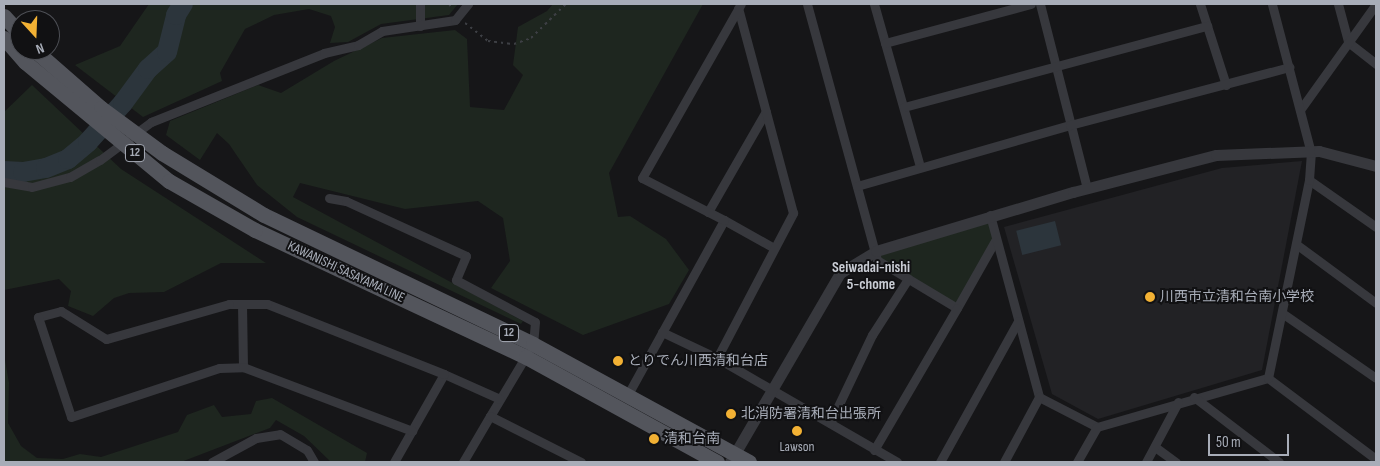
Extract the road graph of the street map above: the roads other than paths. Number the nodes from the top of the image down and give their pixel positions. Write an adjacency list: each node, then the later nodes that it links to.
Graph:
1 (420, 4): 12 (street)
2 (468, 4): 12 (street)
3 (807, 4): 31 (street)
4 (874, 4): 15 (street)
5 (1031, 4): 15 (street)
6 (1040, 4): 19 (street)
7 (1200, 4): 13 (street)
8 (1272, 4): 20 (street)
9 (1338, 4): 16 (street)
10 (1376, 4): 16 (street)
11 (740, 6): 24 (street); 34 (street)
12 (420, 23): 30 (street)
13 (1207, 26): 19 (street); 21 (street)
14 (4, 38): 49 (main road, KAWANISHI SASAYAMA LINE / 12, bridge)
15 (885, 42): 22 (street)
16 (1348, 42): 18 (street); 23 (street)
17 (46, 60): 49 (main road, KAWANISHI SASAYAMA LINE / 12, bridge)
18 (1376, 64)
19 (1054, 66): 22 (street); 25 (street)
20 (1289, 67): 21 (street); 23 (street)
21 (1226, 85): 25 (street)
22 (904, 107): 28 (street)
23 (1300, 110): 26 (street)
24 (766, 112): 34 (street); 40 (street)
25 (1070, 125): 28 (street); 32 (street)
26 (1312, 153): 27 (street); 29 (street); 32 (street)
27 (1376, 166)
28 (920, 167): 31 (street)
29 (1309, 180): 37 (street); 39 (street)
30 (4, 182)
31 (857, 186): 41 (street)
32 (1087, 188): 35 (street)
33 (330, 198): 49 (street)
34 (708, 212): 36 (street)
35 (990, 215): 38 (street); 41 (street)
36 (724, 220): 40 (street); 48 (street)
37 (1376, 227)
38 (996, 238): 45 (street); 47 (street)
39 (1296, 244): 44 (street); 46 (street)
40 (774, 248): 50 (street)
41 (876, 251): 42 (street); 55 (street)
42 (908, 279): 45 (street); 62 (street)
43 (242, 304): 51 (street); 51 (street); 52 (street)
44 (1376, 304)
45 (957, 308): 66 (street)
46 (1282, 312): 53 (street); 54 (street)
47 (1018, 321): 57 (street); 77 (street)
48 (662, 332): 50 (street); 56 (street)
49 (529, 350): 56 (main road, KAWANISHI SASAYAMA LINE / 12); 59 (street); 74 (main road, KAWANISHI SASAYAMA LINE / 12)
50 (717, 358): 55 (street)
51 (243, 367): 64 (street)
52 (444, 374): 59 (street); 64 (street)
53 (1268, 378): 58 (street); 68 (street)
54 (1376, 378)
55 (772, 390): 62 (street); 67 (street)
56 (627, 396): 67 (main road, KAWANISHI SASAYAMA LINE / 12)
57 (1039, 397): 63 (street); 78 (street)
58 (1194, 397): 60 (street); 82 (street)
59 (500, 399): 61 (street)
60 (1178, 402): 63 (street); 65 (street)
61 (490, 416): 72 (street); 73 (street)
62 (830, 422): 66 (street)
63 (1097, 427): 79 (street)
64 (412, 431): 71 (street)
65 (1154, 446): 80 (street); 81 (street)
66 (874, 450): 76 (street)
67 (732, 458): 75 (main road, KAWANISHI SASAYAMA LINE / 12)
68 (1376, 459)
69 (212, 462): 70 (street)
70 (314, 462)
71 (394, 462)
72 (463, 462)
73 (581, 462)
74 (717, 462)
75 (749, 462)
76 (897, 462)
77 (940, 462)
78 (1004, 462)
79 (1077, 462)
80 (1146, 462)
81 (1176, 462)
82 (1279, 462)

